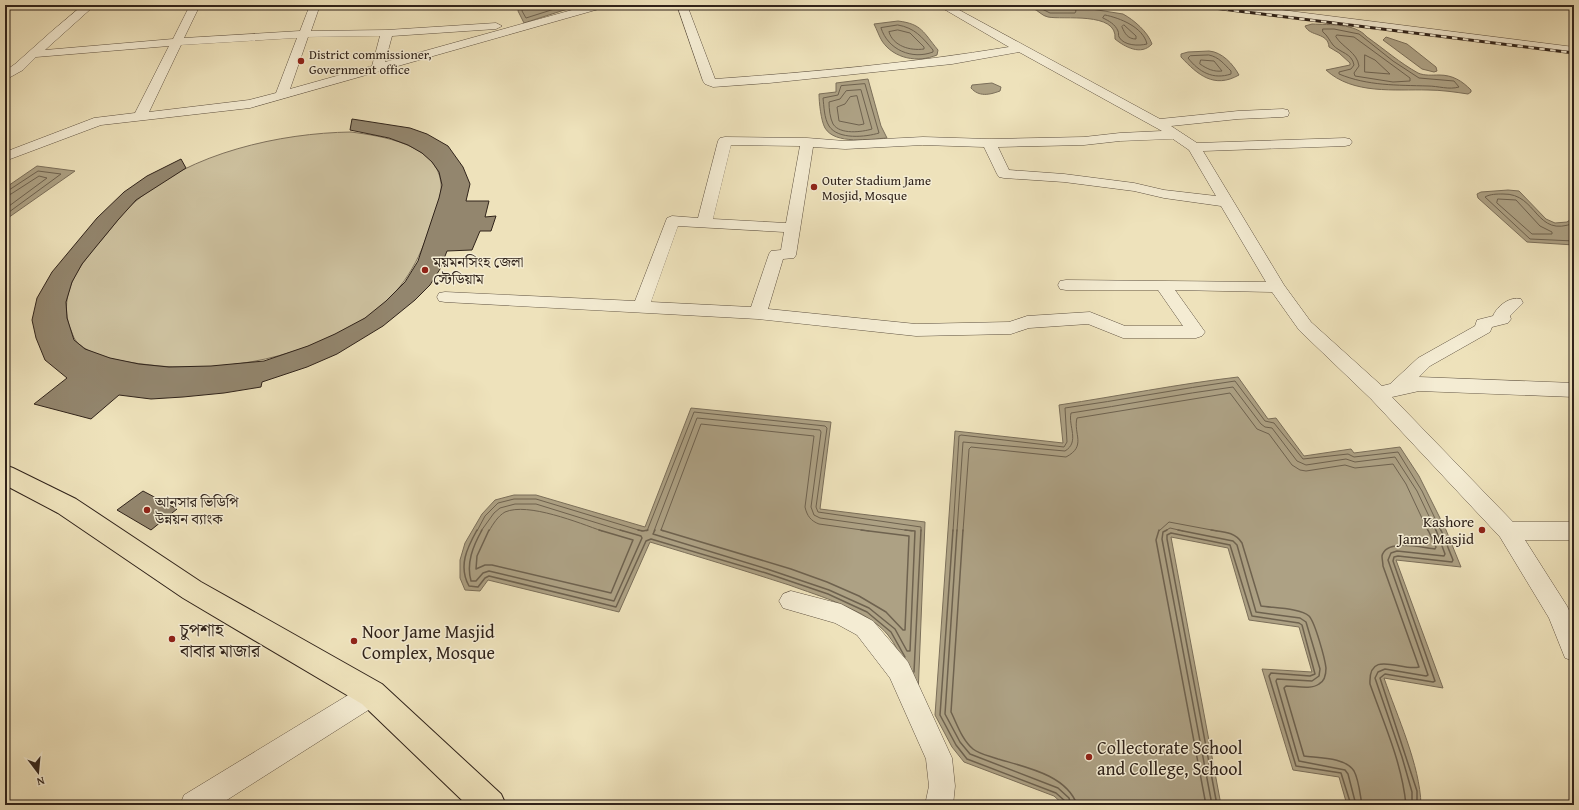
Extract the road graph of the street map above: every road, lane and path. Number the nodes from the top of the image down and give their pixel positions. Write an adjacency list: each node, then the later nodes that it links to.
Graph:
1 (89, 5): 14 (street)
2 (195, 5): 11 (street)
3 (315, 5): 10 (street)
4 (602, 5): 15 (street)
5 (682, 5): 12 (street)
6 (942, 5): 12 (street)
7 (1216, 5): 13 (street)
8 (496, 26): 9 (street)
9 (386, 33): 10 (street); 15 (street)
10 (304, 34): 11 (street); 17 (street)
11 (177, 42): 14 (street); 19 (street)
12 (1021, 48): 20 (street)
13 (1574, 50)
14 (33, 54): 16 (street)
15 (377, 68): 17 (street)
16 (5, 76)
17 (281, 96): 19 (street)
18 (1283, 113): 20 (street)
19 (140, 116): 26 (street)
20 (1158, 123): 21 (street)
21 (1176, 135): 24 (street); 25 (street)
22 (806, 142): 24 (street); 28 (street); 29 (street)
23 (1345, 142): 25 (street)
24 (989, 143): 27 (street)
25 (1194, 146): 27 (street)
26 (5, 157)
27 (1227, 202): 32 (street)
28 (704, 223): 29 (street); 35 (street)
29 (792, 228): 36 (street)
30 (1163, 284): 31 (street); 32 (street); 36 (street)
31 (1066, 285)
32 (1277, 288): 39 (street)
33 (445, 298): 35 (street)
34 (1515, 303): 37 (street)
35 (641, 307): 36 (street)
36 (758, 313)
37 (1396, 390): 38 (street); 39 (street)
38 (1574, 390)
39 (1378, 394): 41 (street)
40 (5, 474): 45 (highway)
41 (1508, 531): 42 (street); 44 (street)
42 (1574, 531)
43 (791, 601): 48 (street)
44 (1574, 650)
45 (372, 694): 46 (street); 47 (highway)
46 (194, 805)
47 (490, 805)
48 (939, 805)

